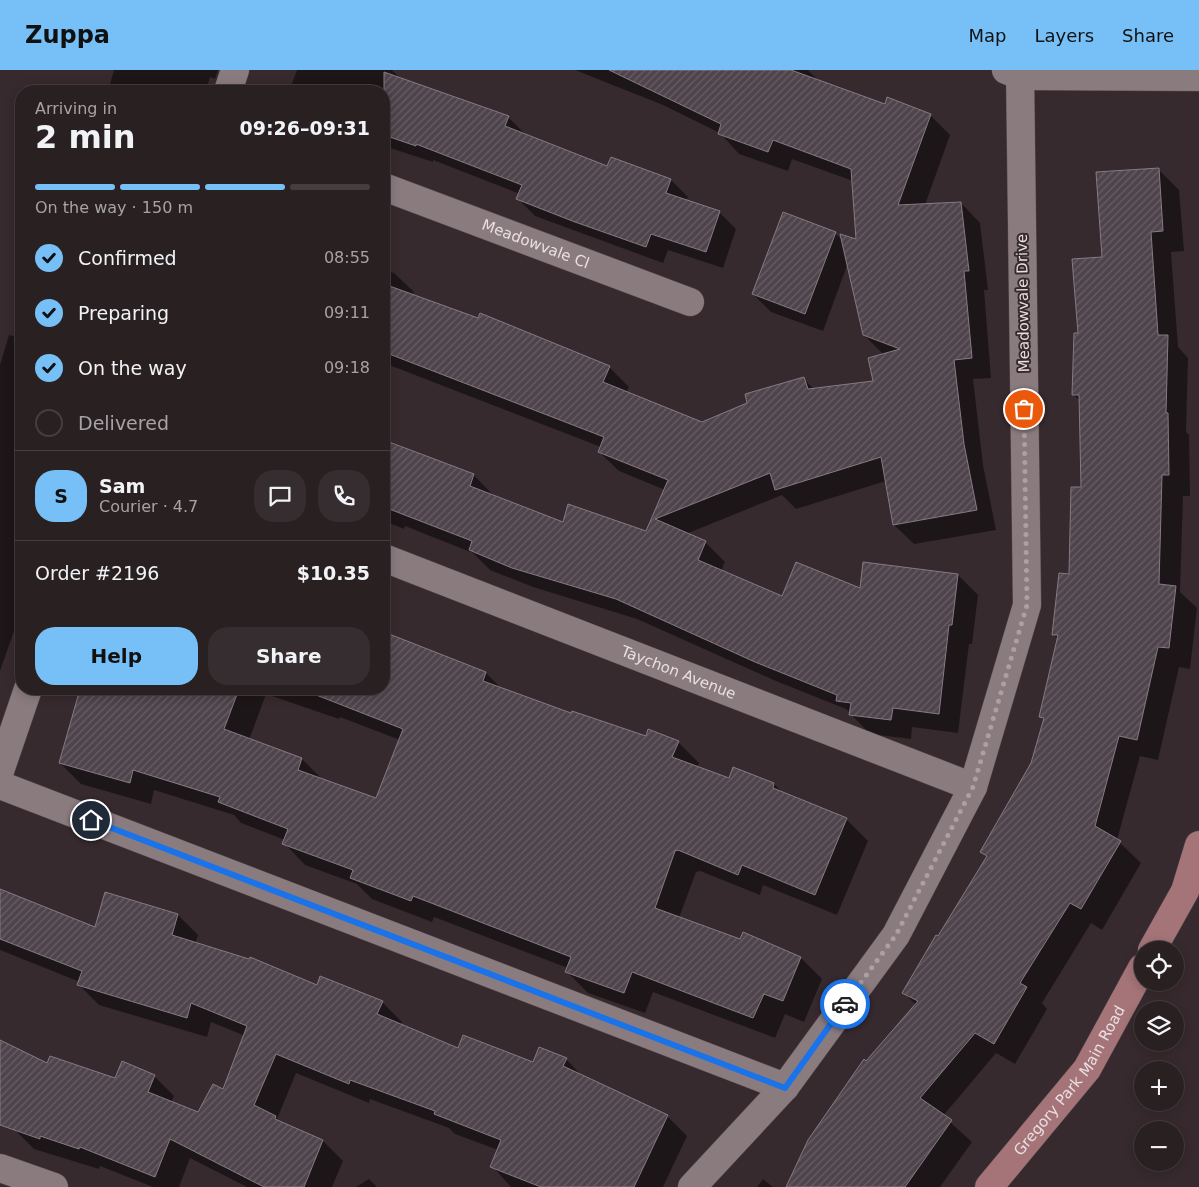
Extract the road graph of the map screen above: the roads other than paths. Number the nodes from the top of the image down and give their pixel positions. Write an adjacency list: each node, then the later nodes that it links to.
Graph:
1 (235, 70): 4 (street)
2 (1016, 72): 3 (street); 11 (street, Meadowvale Drive)
3 (1199, 77)
4 (230, 85)
5 (390, 188): 6 (street, Meadowvale Cl)
6 (690, 302)
7 (390, 560): 11 (street, Taychon Avenue)
8 (26, 695): 9 (street)
9 (0, 771)
10 (0, 784): 15 (street)
11 (973, 787): 15 (street, Meadowvale Drive)
12 (1199, 845): 13 (street)
13 (1157, 941)
14 (1134, 983): 19 (street, Gregory Park Main Road)
15 (785, 1088): 18 (street, Meadowvale Drive)
16 (0, 1168): 17 (street)
17 (54, 1187)
18 (692, 1187)
19 (989, 1187)

